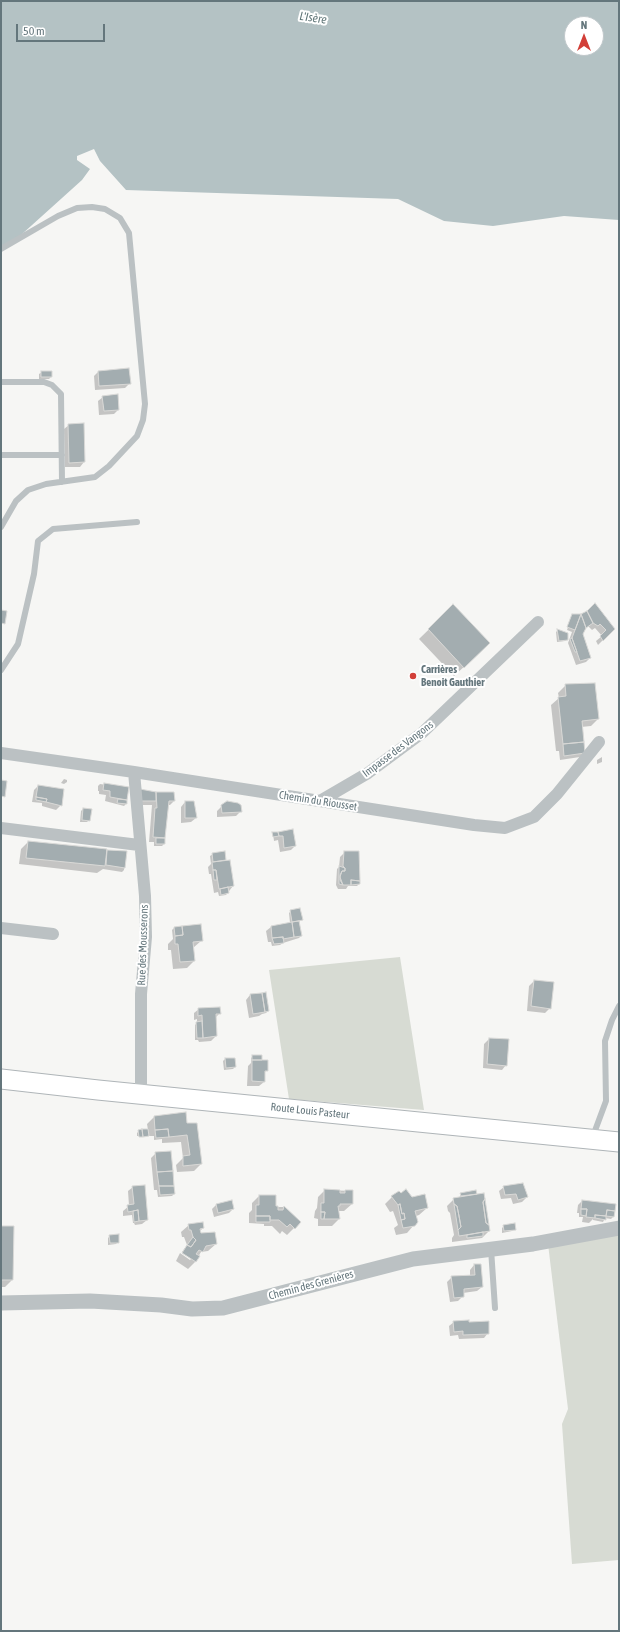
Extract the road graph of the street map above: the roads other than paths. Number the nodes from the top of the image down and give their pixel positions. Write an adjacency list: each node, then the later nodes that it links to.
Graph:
1 (1, 249): 5 (lane)
2 (1, 382): 4 (lane)
3 (1, 455): 4 (lane)
4 (62, 455): 5 (lane)
5 (62, 482): 7 (lane)
6 (137, 522): 9 (lane)
7 (1, 527)
8 (538, 622): 13 (street, Impasse des Vangons)
9 (1, 670)
10 (599, 742): 13 (street, Chemin du Riousset)
11 (1, 754): 12 (street, Chemin du Riousset)
12 (134, 772): 13 (street, Chemin du Riousset); 15 (street, Rue des Mousserons)
13 (320, 801)
14 (1, 828): 15 (street)
15 (139, 846): 20 (street, Rue des Mousserons)
16 (1, 928): 17 (street)
17 (53, 934)
18 (619, 1006): 21 (lane)
19 (1, 1079): 20 (main road, Route Louis Pasteur)
20 (141, 1094): 21 (main road, Route Louis Pasteur)
21 (592, 1140): 22 (main road, Route Louis Pasteur)
22 (619, 1142)
23 (619, 1228): 24 (street, Chemin des Grenières)
24 (491, 1249): 25 (street, Chemin des Grenières); 26 (lane)
25 (1, 1303)
26 (495, 1308)

